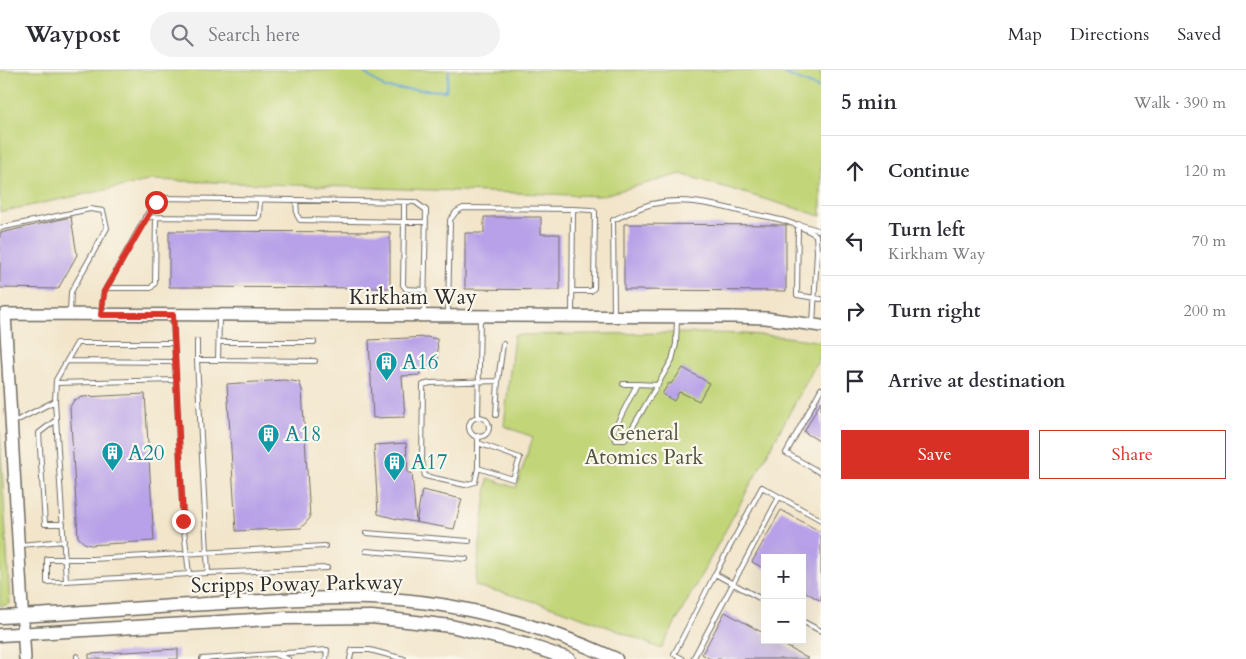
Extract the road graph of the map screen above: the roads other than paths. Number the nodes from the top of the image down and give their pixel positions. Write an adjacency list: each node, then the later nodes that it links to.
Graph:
1 (260, 200): 2 (lane); 5 (lane); 6 (lane)
2 (296, 200): 3 (lane); 7 (lane)
3 (404, 202): 7 (lane); 8 (lane)
4 (573, 210): 14 (lane); 14 (lane); 22 (lane)
5 (145, 218): 6 (lane); 12 (lane)
6 (156, 218): 12 (lane)
7 (404, 222): 8 (lane); 13 (lane)
8 (426, 222): 13 (lane)
9 (798, 224): 11 (lane); 15 (lane); 15 (lane); 25 (lane)
10 (0, 228): 17 (lane)
11 (821, 231)
12 (106, 288): 18 (lane)
13 (424, 290): 21 (lane)
14 (572, 291): 24 (lane)
15 (814, 297): 16 (lane); 27 (lane)
16 (821, 299)
17 (70, 314): 18 (main road, Kirkham Way); 50 (main road, Kirkham Way)
18 (101, 315): 19 (main road, Kirkham Way)
19 (173, 315): 20 (main road, Kirkham Way); 31 (lane)
20 (220, 315): 21 (main road, Kirkham Way); 29 (lane)
21 (424, 316): 22 (main road, Kirkham Way)
22 (448, 316): 23 (main road, Kirkham Way)
23 (480, 316): 24 (main road, Kirkham Way); 39 (lane)
24 (572, 316): 25 (main road, Kirkham Way)
25 (614, 316): 26 (main road, Kirkham Way)
26 (677, 316): 27 (main road, Kirkham Way); 44 (lane)
27 (817, 325)
28 (197, 341): 33 (lane)
29 (219, 342): 30 (lane); 34 (lane)
30 (314, 342)
31 (174, 343): 35 (lane); 37 (lane)
32 (503, 344): 40 (lane)
33 (197, 360): 34 (lane); 64 (lane)
34 (218, 360): 36 (lane)
35 (67, 361): 37 (lane); 41 (lane)
36 (316, 361)
37 (175, 362): 38 (lane)
38 (176, 380): 41 (lane); 65 (lane)
39 (478, 381): 40 (lane); 48 (lane); 53 (lane)
40 (498, 381): 47 (lane)
41 (56, 383): 46 (lane)
42 (623, 384): 43 (lane)
43 (637, 384): 44 (lane); 44 (lane)
44 (658, 384)
45 (821, 389): 54 (lane)
46 (55, 401): 49 (lane); 50 (lane)
47 (496, 414)
48 (478, 417): 51 (lane); 51 (lane)
49 (56, 420): 57 (lane); 57 (lane)
50 (11, 423): 61 (main road)
51 (478, 436): 52 (lane)
52 (478, 443): 53 (lane); 53 (lane)
53 (478, 468)
54 (821, 473)
55 (779, 497): 56 (lane); 71 (lane); 73 (lane)
56 (821, 520)
57 (63, 524): 60 (lane)
58 (366, 533): 59 (lane)
59 (469, 541)
60 (64, 542): 61 (lane); 66 (lane)
61 (18, 545): 75 (main road)
62 (325, 546): 64 (lane)
63 (366, 551): 67 (lane)
64 (207, 553): 65 (lane); 69 (lane)
65 (188, 554): 66 (lane); 70 (lane)
66 (65, 559): 72 (lane); 72 (lane)
67 (466, 559)
68 (326, 568): 69 (lane)
69 (208, 573): 70 (lane)
70 (189, 574): 72 (lane)
71 (716, 574): 73 (lane); 90 (lane)
72 (66, 581)
73 (732, 583): 74 (lane); 91 (lane)
74 (761, 599)
75 (21, 616): 76 (main road, Scripps Poway Parkway); 79 (main road); 89 (main road, Scripps Poway Parkway)
76 (0, 617)
77 (806, 623): 78 (lane)
78 (821, 631)
79 (22, 634): 80 (main road, Scripps Poway Parkway); 82 (main road); 88 (main road, Scripps Poway Parkway)
80 (0, 636)
81 (272, 654): 83 (lane); 84 (lane); 85 (lane)
82 (25, 659)
83 (203, 659)
84 (288, 659)
85 (326, 659)
86 (350, 659): 87 (lane)
87 (404, 659)
88 (569, 659)
89 (616, 659)
90 (683, 659)
91 (693, 659)

